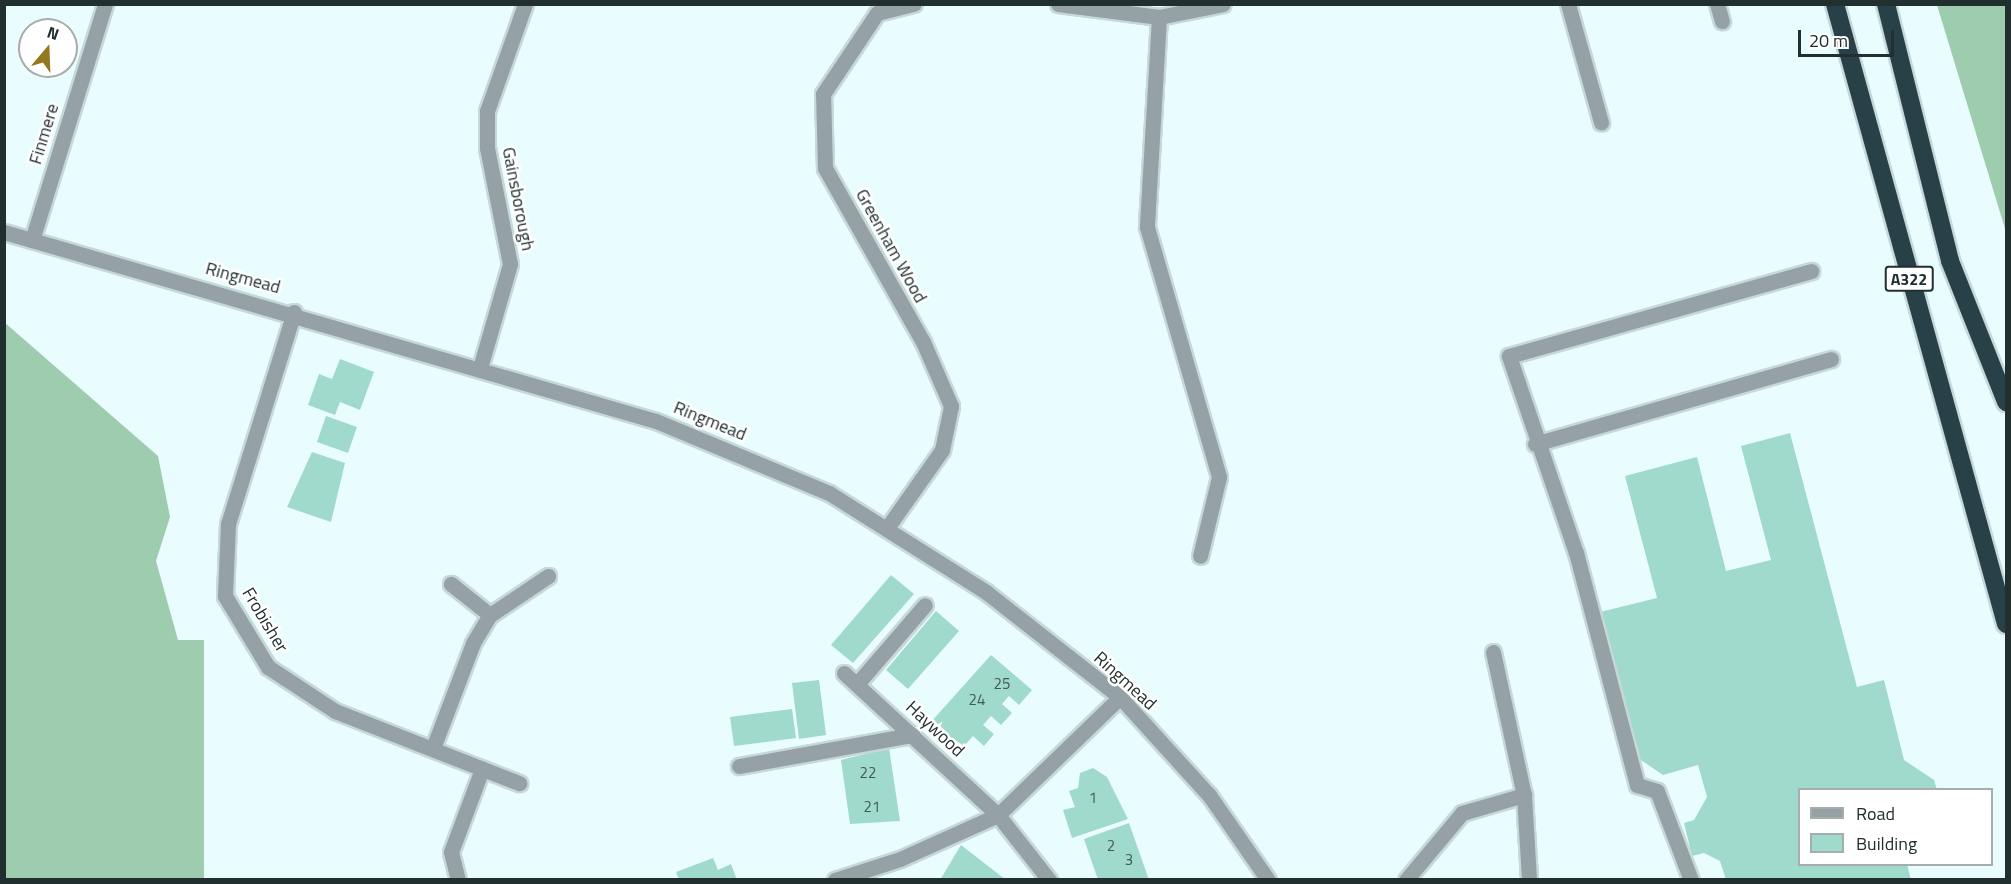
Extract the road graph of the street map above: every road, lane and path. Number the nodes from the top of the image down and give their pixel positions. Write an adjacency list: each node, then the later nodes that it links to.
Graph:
1 (105, 4): 14 (street, Finmere)
2 (525, 4): 18 (street, Gainsborough)
3 (914, 4): 21 (street, Greenham Wood)
4 (1058, 4): 10 (street)
5 (1223, 4): 10 (street)
6 (1568, 4): 12 (street)
7 (1717, 4): 11 (street)
8 (1835, 4): 27 (highway, A322)
9 (1886, 4): 19 (highway, A322)
10 (1159, 17): 22 (street)
11 (1722, 21)
12 (1601, 122)
13 (4, 232): 14 (street, Ringmead)
14 (32, 240): 16 (street, Ringmead)
15 (1811, 271): 20 (street)
16 (294, 312): 18 (street, Ringmead); 33 (street, Frobisher)
17 (1831, 359): 20 (street)
18 (480, 368): 21 (street, Ringmead)
19 (2007, 402)
20 (1535, 444): 45 (street)
21 (887, 528): 31 (street, Ringmead)
22 (1200, 556)
23 (548, 576): 26 (street)
24 (451, 584): 26 (street)
25 (925, 605): 30 (street)
26 (490, 615): 33 (street)
27 (2007, 624)
28 (1493, 652): 37 (street)
29 (844, 673): 30 (street, Haywood)
30 (857, 684): 32 (street, Haywood)
31 (1120, 697): 38 (street); 42 (street, Ringmead)
32 (912, 735): 34 (street); 38 (street, Haywood)
33 (433, 748): 35 (street, Frobisher)
34 (739, 766)
35 (482, 770): 36 (street, Frobisher); 39 (street)
36 (519, 783)
37 (1524, 795): 43 (street); 44 (street)
38 (998, 815): 40 (street); 41 (street, Haywood)
39 (458, 879)
40 (835, 879)
41 (1049, 879)
42 (1268, 879)
43 (1406, 879)
44 (1529, 879)
45 (1691, 879)

